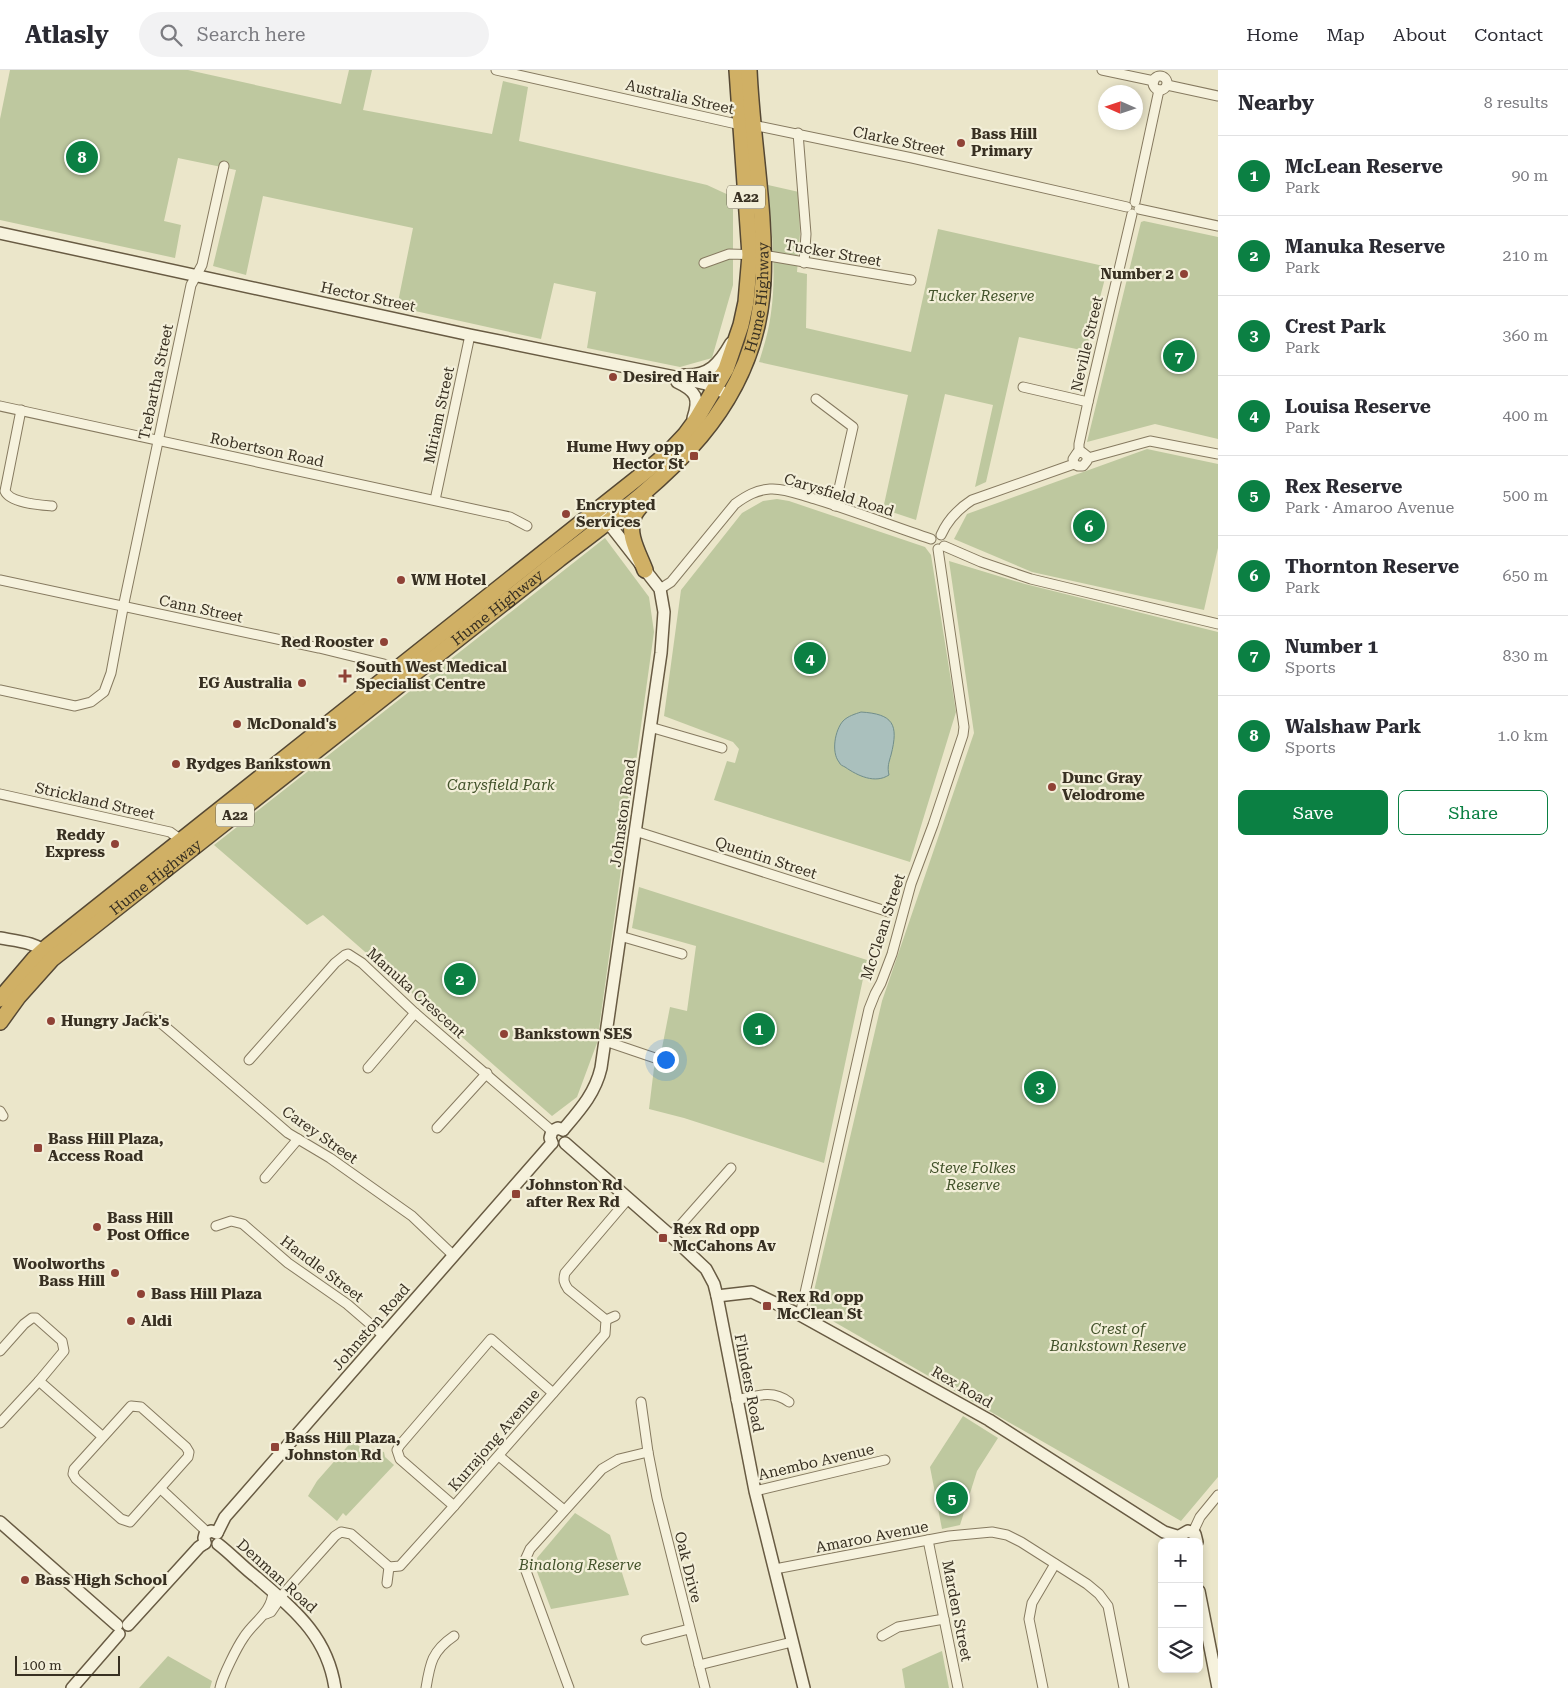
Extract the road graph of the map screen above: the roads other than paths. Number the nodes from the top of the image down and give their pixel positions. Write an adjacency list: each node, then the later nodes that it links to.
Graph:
1 (496, 70): 7 (street, Australia Street)
2 (736, 70): 7 (highway, Hume Highway / A22)
3 (749, 70): 7 (highway, Hume Highway / A22)
4 (1102, 70): 5 (street)
5 (1161, 80): 6 (street); 10 (street, Neville Street)
6 (1218, 96)
7 (747, 125): 8 (street, Clarke Street); 13 (highway, Hume Highway / A22)
8 (798, 134): 10 (street, Clarke Street); 15 (street)
9 (224, 166): 16 (street, Trebartha Street)
10 (1133, 208): 11 (street, Clarke Street); 24 (street, Neville Street)
11 (1218, 226)
12 (0, 232): 16 (street, Hector Street)
13 (756, 255): 14 (street, Tucker Street); 15 (street, Tucker Street); 18 (highway, Hume Highway / A22); 22 (highway, Hume Highway / A22)
14 (704, 263)
15 (804, 263): 17 (street, Tucker Street)
16 (196, 275): 19 (street, Hector Street); 28 (street, Trebartha Street)
17 (911, 280)
18 (742, 324): 20 (street); 22 (highway, Hume Highway / A22)
19 (470, 335): 20 (street, Hector Street); 34 (street, Miriam Street)
20 (662, 374): 22 (street, Hector Street); 27 (street)
21 (1023, 387): 24 (street)
22 (722, 392): 27 (highway, Hume Highway / A22); 33 (highway, Hume Highway / A22)
23 (816, 399): 36 (street)
24 (1088, 402): 29 (street, Neville Street)
25 (0, 406): 26 (street, Robertson Road)
26 (21, 410): 28 (street, Robertson Road); 35 (street)
27 (685, 435): 37 (highway, Hume Highway / A22)
28 (158, 440): 34 (street, Robertson Road); 46 (street, Trebartha Street)
29 (1079, 452): 31 (street); 32 (street)
30 (1218, 454): 31 (street)
31 (1088, 458): 32 (street)
32 (1074, 464): 40 (street)
33 (665, 475): 38 (highway, Hume Highway / A22); 43 (highway)
34 (435, 500): 39 (street, Robertson Road)
35 (52, 506)
36 (835, 506): 41 (street, Carysfield Road); 45 (street, Carysfield Road)
37 (598, 510): 38 (street, Johnston Road); 48 (highway, Hume Highway / A22)
38 (608, 522): 43 (street, Johnston Road); 58 (highway, Hume Highway / A22)
39 (527, 526)
40 (941, 535): 41 (street); 42 (street)
41 (931, 539): 42 (street)
42 (941, 548): 47 (street); 81 (street, McClean Street)
43 (645, 570): 45 (street, Johnston Road)
44 (0, 580): 46 (street, Cann Street)
45 (660, 589): 50 (street, Johnston Road)
46 (123, 607): 48 (street, Cann Street); 49 (street, Trebartha Street)
47 (1218, 624)
48 (394, 672): 54 (highway, Hume Highway / A22)
49 (0, 690)
50 (650, 727): 51 (street); 53 (street, Johnston Road)
51 (722, 748)
52 (0, 794): 54 (street, Strickland Street)
53 (635, 831): 55 (street, Quentin Street); 56 (street, Johnston Road)
54 (181, 840): 58 (highway, Hume Highway / A22)
55 (889, 912)
56 (620, 936): 59 (street); 64 (street, Johnston Road)
57 (0, 938): 58 (street)
58 (48, 954): 60 (highway, Hume Highway / A22); 63 (highway, Hume Highway / A22)
59 (682, 954)
60 (0, 999)
61 (415, 1013): 66 (street, Manuka Crescent); 67 (street); 68 (street, Manuka Crescent)
62 (148, 1016): 71 (street, Carey Street)
63 (0, 1022)
64 (605, 1041): 65 (street); 70 (street, Johnston Road)
65 (655, 1058)
66 (249, 1060)
67 (368, 1068)
68 (487, 1073): 69 (street); 70 (street, Manuka Crescent)
69 (437, 1128)
70 (558, 1131): 72 (street); 73 (street)
71 (298, 1139): 75 (street); 79 (street, Carey Street)
72 (565, 1142): 73 (street); 76 (street, Flinders Road)
73 (552, 1143): 79 (street, Johnston Road)
74 (731, 1168): 78 (street)
75 (265, 1178)
76 (628, 1199): 78 (street, Flinders Road); 83 (street)
77 (216, 1226): 84 (street, Handle Street)
78 (671, 1236): 80 (street, Flinders Road)
79 (454, 1256): 84 (street, Johnston Road)
80 (717, 1296): 81 (street, Rex Road); 88 (street, Flinders Road)
81 (800, 1315): 104 (street, Rex Road)
82 (615, 1316): 83 (street)
83 (606, 1320): 87 (street, Kurrajong Avenue)
84 (383, 1335): 103 (street, Johnston Road)
85 (0, 1351): 86 (street)
86 (39, 1381): 91 (street); 92 (street)
87 (553, 1393): 94 (street, Kurrajong Avenue); 99 (street)
88 (736, 1400): 90 (street); 97 (street, Flinders Road)
89 (641, 1402): 93 (street, Oak Drive)
90 (790, 1402)
91 (0, 1423)
92 (103, 1437): 96 (street); 96 (street)
93 (648, 1452): 100 (street); 115 (street, Oak Drive)
94 (499, 1456): 99 (street, Kurrajong Avenue); 100 (street)
95 (884, 1460): 97 (street, Anembo Avenue)
96 (161, 1489): 103 (street)
97 (755, 1491): 109 (street, Flinders Road)
98 (1218, 1495): 102 (street)
99 (454, 1506): 108 (street, Kurrajong Avenue)
100 (564, 1510): 125 (street)
101 (0, 1522): 114 (street)
102 (1195, 1537): 105 (street)
103 (212, 1538): 111 (street, Denman Road); 114 (street, Johnston Road)
104 (1176, 1538)
105 (1181, 1538)
106 (928, 1540): 107 (street, Amaroo Avenue); 109 (street, Amaroo Avenue); 113 (street, Marden Street)
107 (1055, 1564): 129 (street); 130 (street, Amaroo Avenue)
108 (389, 1567): 110 (street); 111 (street)
109 (775, 1570): 119 (street, Flinders Road)
110 (387, 1583)
111 (277, 1595): 122 (street); 123 (street, Denman Road)
112 (1203, 1611): 131 (street)
113 (944, 1619): 117 (street); 128 (street, Marden Street)
114 (122, 1628): 121 (street, Johnston Road)
115 (689, 1628): 118 (street); 120 (street, Oak Drive)
116 (454, 1636): 124 (street)
117 (882, 1636)
118 (646, 1640)
119 (792, 1642): 120 (street); 127 (street, Flinders Road)
120 (699, 1664): 126 (street, Oak Drive)
121 (72, 1688)
122 (220, 1688)
123 (336, 1688)
124 (426, 1688)
125 (569, 1688)
126 (705, 1688)
127 (804, 1688)
128 (958, 1688)
129 (1043, 1688)
130 (1124, 1688)
131 (1218, 1688)

